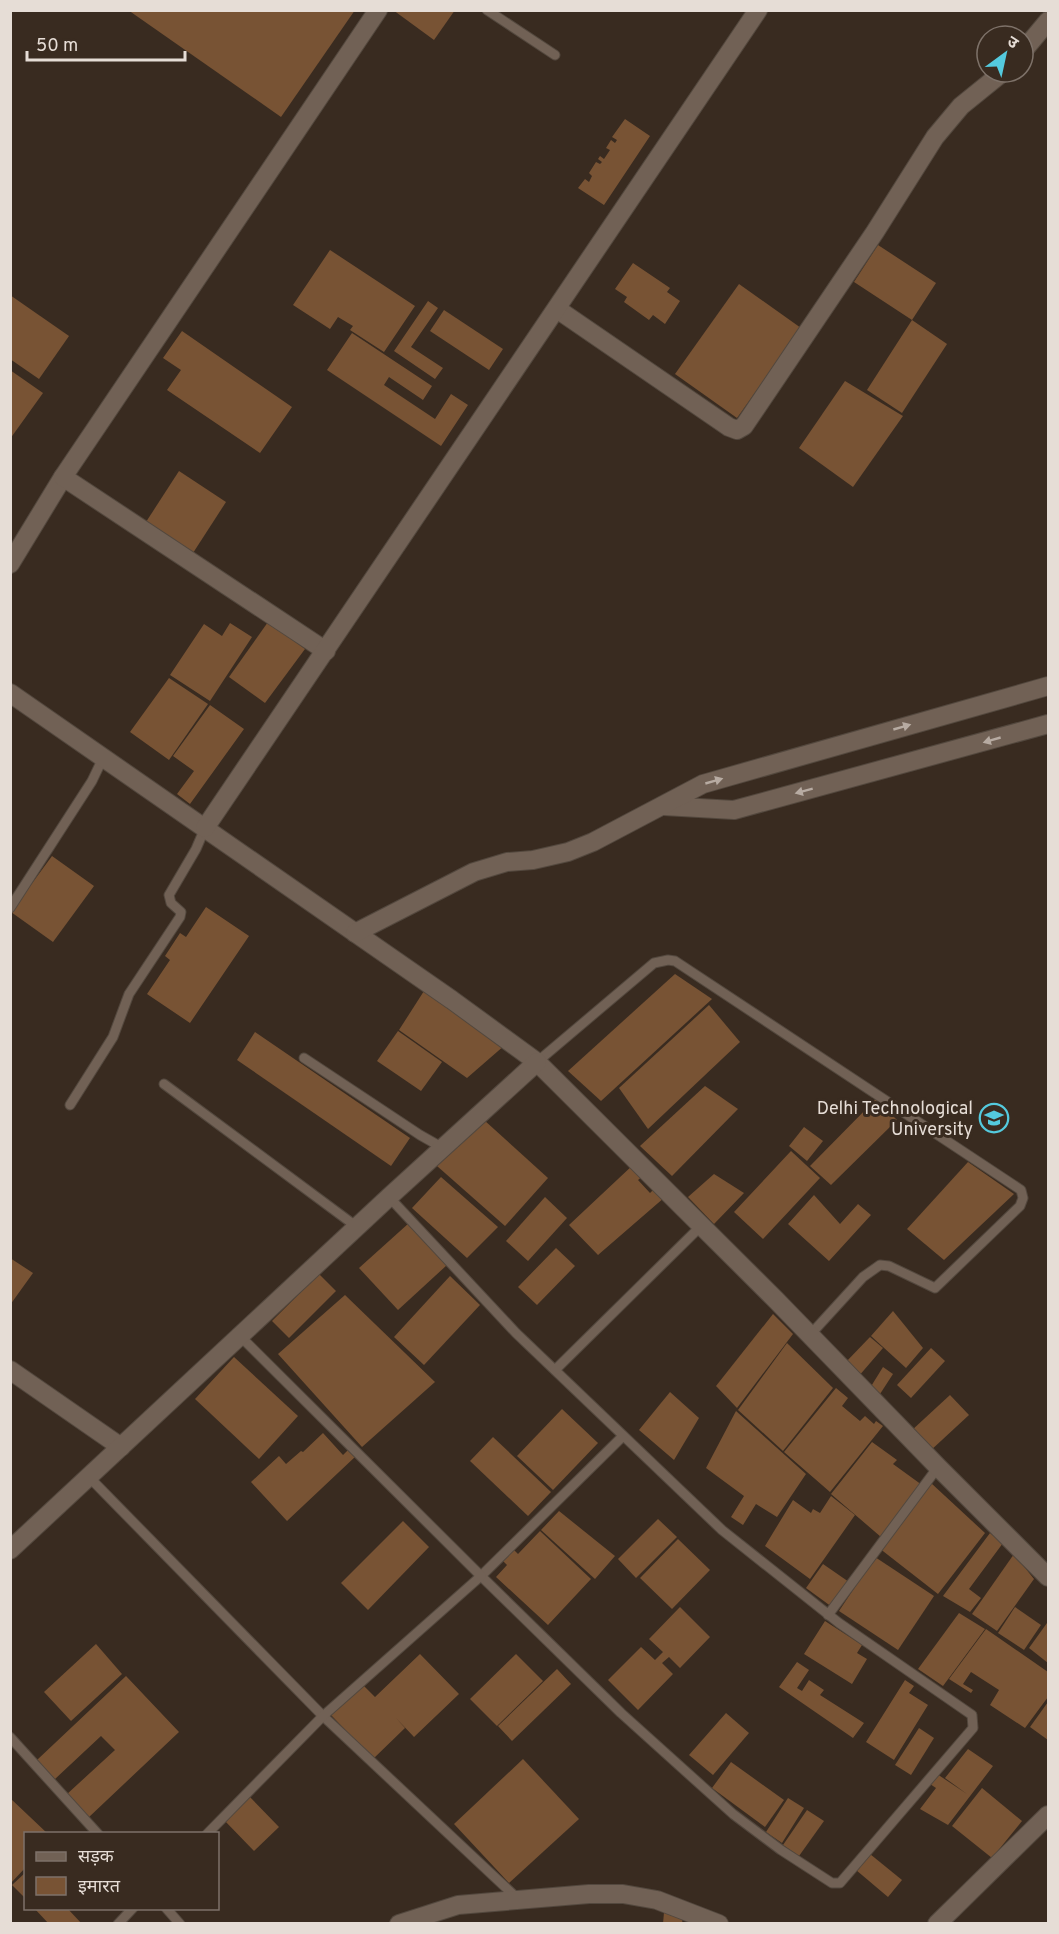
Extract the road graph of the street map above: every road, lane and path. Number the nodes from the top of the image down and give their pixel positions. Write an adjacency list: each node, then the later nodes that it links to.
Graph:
1 (378, 10): 9 (street)
2 (487, 10): 6 (lane)
3 (758, 10): 8 (street)
4 (1048, 21): 5 (street)
5 (1035, 37)
6 (555, 55)
7 (988, 84): 8 (street)
8 (557, 309): 11 (street)
9 (63, 477): 10 (street); 11 (street)
10 (10, 564)
11 (326, 651): 17 (street)
12 (1048, 686): 16 (street, one-way to 12)
13 (10, 693): 15 (street)
14 (1048, 724): 16 (street, one-way to 16)
15 (103, 758): 17 (street); 18 (lane)
16 (662, 806): 19 (street)
17 (205, 828): 19 (street); 23 (lane)
18 (10, 908)
19 (355, 933): 21 (street)
20 (304, 1058): 24 (lane)
21 (537, 1062): 24 (street); 26 (street); 28 (lane)
22 (164, 1084): 27 (lane)
23 (70, 1105)
24 (443, 1148): 25 (street)
25 (389, 1197): 27 (street); 31 (lane)
26 (701, 1226): 28 (street); 31 (lane)
27 (357, 1227): 29 (street)
28 (810, 1335): 34 (street)
29 (240, 1336): 33 (street); 37 (lane)
30 (10, 1370): 33 (street)
31 (555, 1370): 32 (lane)
32 (623, 1436): 37 (lane); 39 (lane)
33 (121, 1447): 35 (street)
34 (938, 1467): 38 (street); 39 (lane)
35 (89, 1477): 36 (street); 40 (lane)
36 (10, 1550)
37 (481, 1576): 39 (lane); 40 (lane)
38 (1048, 1577)
39 (828, 1615)
40 (324, 1716): 44 (lane); 45 (lane)
41 (10, 1737): 43 (lane)
42 (1048, 1815): 52 (street)
43 (97, 1832)
44 (208, 1832)
45 (518, 1899): 50 (street); 51 (street)
46 (131, 1910): 48 (lane)
47 (168, 1910): 49 (lane)
48 (118, 1923)
49 (180, 1923)
50 (399, 1923)
51 (718, 1923)
52 (937, 1923)

